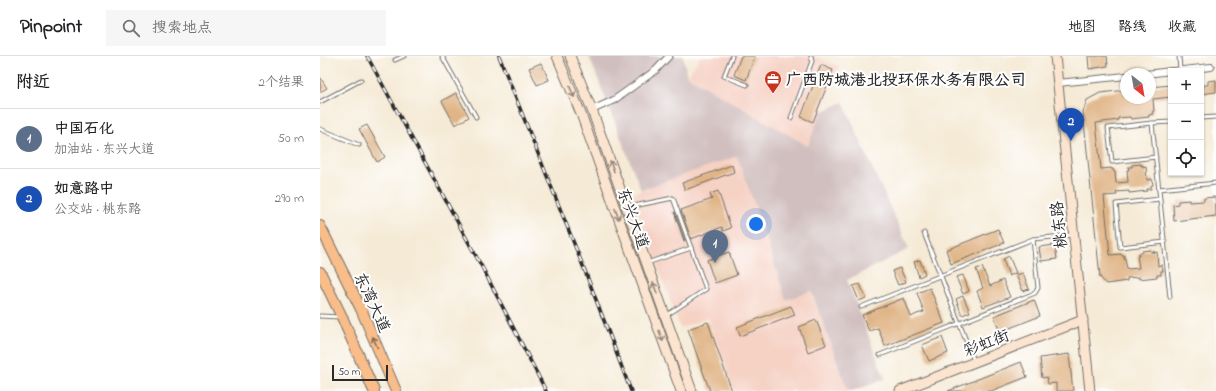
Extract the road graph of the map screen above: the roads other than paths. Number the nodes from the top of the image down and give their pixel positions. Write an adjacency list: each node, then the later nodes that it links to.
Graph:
1 (404, 56): 10 (lane)
2 (442, 56): 22 (lane)
3 (557, 56): 55 (main road, 东兴大道, one-way to 55)
4 (570, 56): 21 (main road, 东兴大道)
5 (669, 56): 21 (street)
6 (732, 56): 19 (lane)
7 (811, 56): 24 (lane)
8 (1055, 56): 18 (main road, 桃东路)
9 (1179, 56): 12 (lane)
10 (395, 60)
11 (1211, 67): 13 (street)
12 (1176, 68)
13 (1204, 68)
14 (1168, 72): 15 (street)
15 (1156, 73)
16 (1120, 77): 18 (street)
17 (361, 80): 20 (lane)
18 (1058, 83): 37 (main road, 桃东路)
19 (747, 85)
20 (320, 102)
21 (592, 110): 34 (main road, 东兴大道, one-way to 21)
22 (476, 117)
23 (1216, 117): 25 (lane)
24 (791, 118)
25 (1204, 118)
26 (1168, 122): 27 (lane)
27 (1152, 124): 30 (lane); 30 (lane)
28 (320, 129): 29 (lane)
29 (359, 145)
30 (1156, 157): 32 (lane)
31 (1216, 183): 32 (lane)
32 (1159, 189): 33 (lane)
33 (1160, 199): 39 (lane); 39 (lane)
34 (627, 208): 40 (lane); 41 (main road, 东兴大道)
35 (320, 226): 54 (main road, 东湾大道, one-way to 35)
36 (924, 233): 43 (lane)
37 (1074, 235): 38 (lane); 49 (main road, 桃东路)
38 (1032, 239): 43 (lane); 50 (lane)
39 (1165, 242): 44 (lane)
40 (691, 248): 41 (lane); 47 (lane)
41 (646, 264): 47 (main road, 东兴大道, one-way to 41)
42 (320, 272): 48 (main road)
43 (941, 276): 45 (lane); 50 (lane)
44 (1170, 297)
45 (861, 307)
46 (320, 316): 48 (lane)
47 (665, 316): 56 (main road, 东兴大道)
48 (342, 317): 53 (main road)
49 (1083, 320): 52 (main road, 彩虹街); 58 (main road, 桃东路)
50 (959, 323): 51 (lane); 52 (lane)
51 (880, 355)
52 (974, 362): 57 (main road, 彩虹街)
53 (374, 391)
54 (396, 391)
55 (681, 391)
56 (692, 391)
57 (900, 391)
58 (1090, 391)

